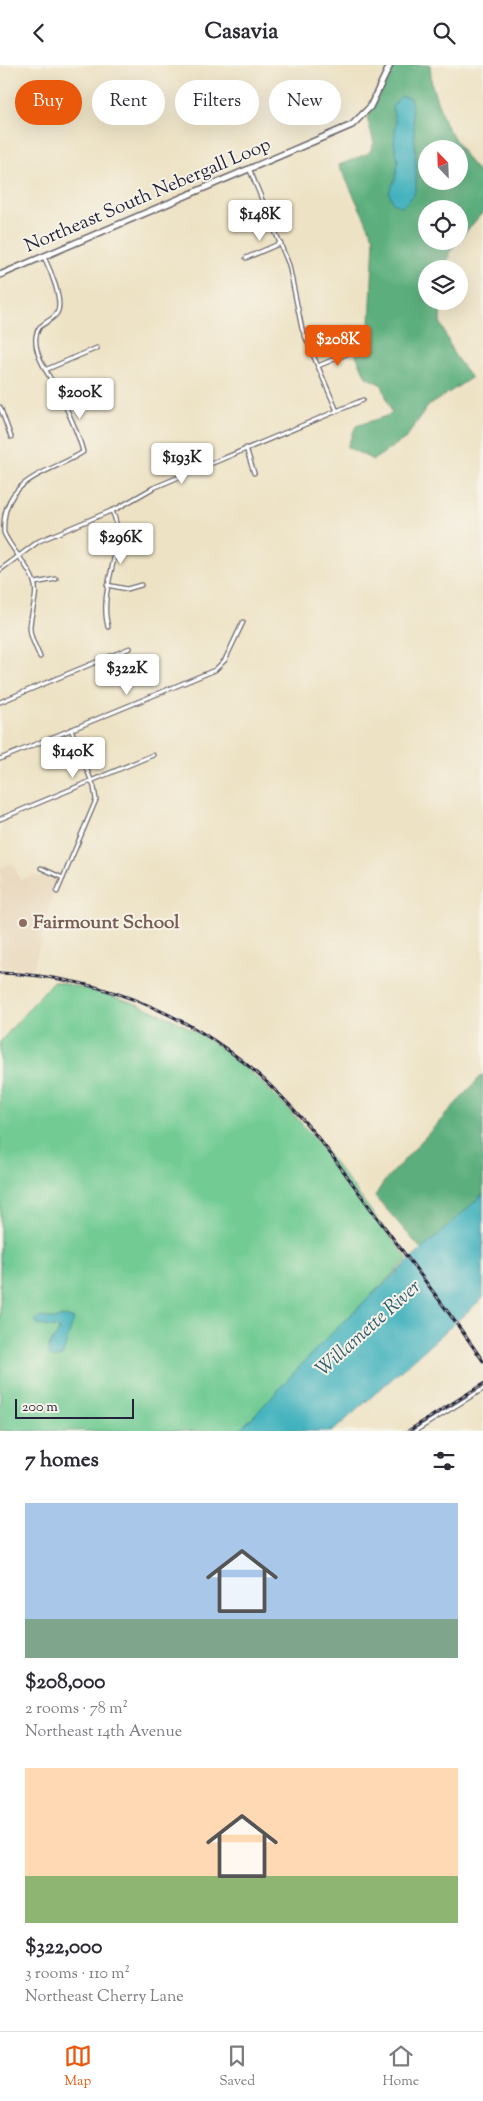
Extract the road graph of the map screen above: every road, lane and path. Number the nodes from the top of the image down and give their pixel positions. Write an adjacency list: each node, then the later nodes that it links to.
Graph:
1 (390, 65): 2 (street, Northeast South Nebergall Loop)
2 (249, 168): 3 (street); 4 (street, Northeast South Nebergall Loop)
3 (280, 243): 5 (street); 9 (street)
4 (44, 257): 6 (street, Northeast South Nebergall Loop); 10 (street)
5 (246, 258)
6 (0, 275)
7 (97, 348): 10 (street)
8 (352, 352): 9 (street)
9 (318, 366): 13 (street)
10 (45, 370): 17 (street)
11 (363, 400): 13 (street)
12 (0, 407): 14 (street)
13 (337, 411): 15 (street)
14 (12, 437)
15 (246, 449): 16 (street); 18 (street)
16 (254, 473)
17 (21, 479)
18 (112, 511): 20 (street); 24 (street)
19 (0, 513): 20 (street)
20 (18, 557): 21 (street); 23 (street)
21 (0, 570)
22 (56, 579): 23 (street)
23 (35, 583): 29 (street)
24 (107, 585): 25 (street); 27 (street)
25 (141, 585)
26 (243, 622): 31 (street)
27 (108, 627)
28 (130, 648): 30 (street)
29 (40, 657)
30 (0, 702)
31 (71, 729): 33 (street); 34 (street)
32 (153, 755): 34 (street)
33 (0, 759)
34 (92, 781): 35 (street); 37 (street)
35 (0, 819)
36 (41, 868): 37 (street)
37 (63, 878): 38 (street)
38 (57, 892)
39 (483, 1389): 40 (street)
40 (415, 1431)

